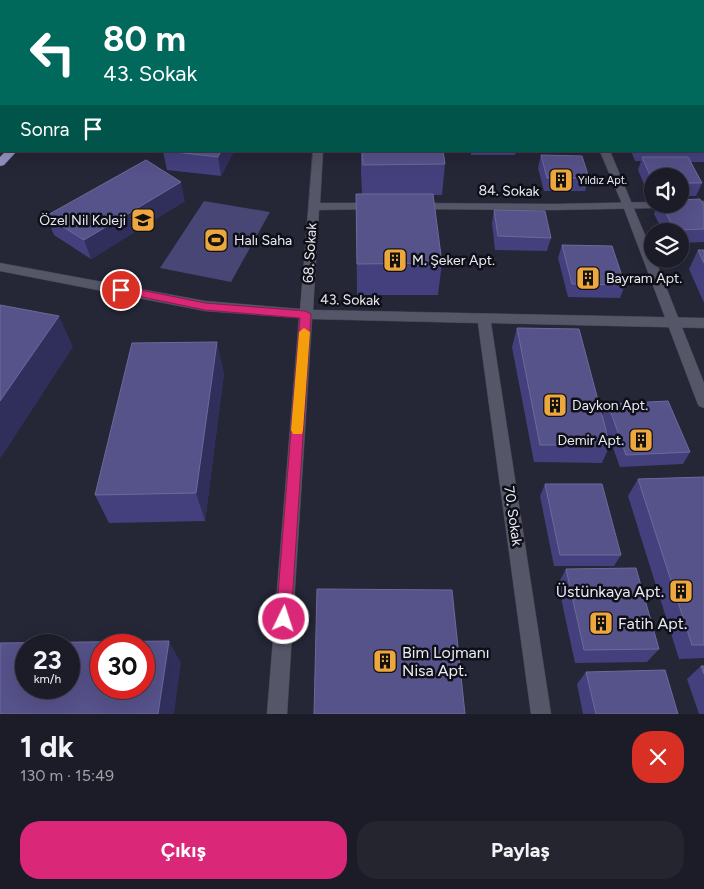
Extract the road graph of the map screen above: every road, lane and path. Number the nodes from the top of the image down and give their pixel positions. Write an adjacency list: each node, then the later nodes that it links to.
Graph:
1 (11, 152): 4 (main road)
2 (318, 152): 9 (street, 68. Sokak)
3 (605, 152): 8 (street)
4 (0, 163)
5 (704, 204): 8 (street, 84. Sokak)
6 (382, 206): 9 (street)
7 (401, 206): 8 (street, 84. Sokak)
8 (629, 206): 14 (street)
9 (314, 207): 11 (street, 68. Sokak)
10 (0, 267): 11 (street, 43. Sokak)
11 (305, 314): 12 (street, 43. Sokak); 16 (street, 68. Sokak)
12 (484, 318): 14 (street, 43. Sokak); 17 (street, 70. Sokak)
13 (704, 323): 14 (street, 43. Sokak)
14 (674, 324): 15 (street)
15 (704, 402)
16 (277, 714)
17 (541, 714)

